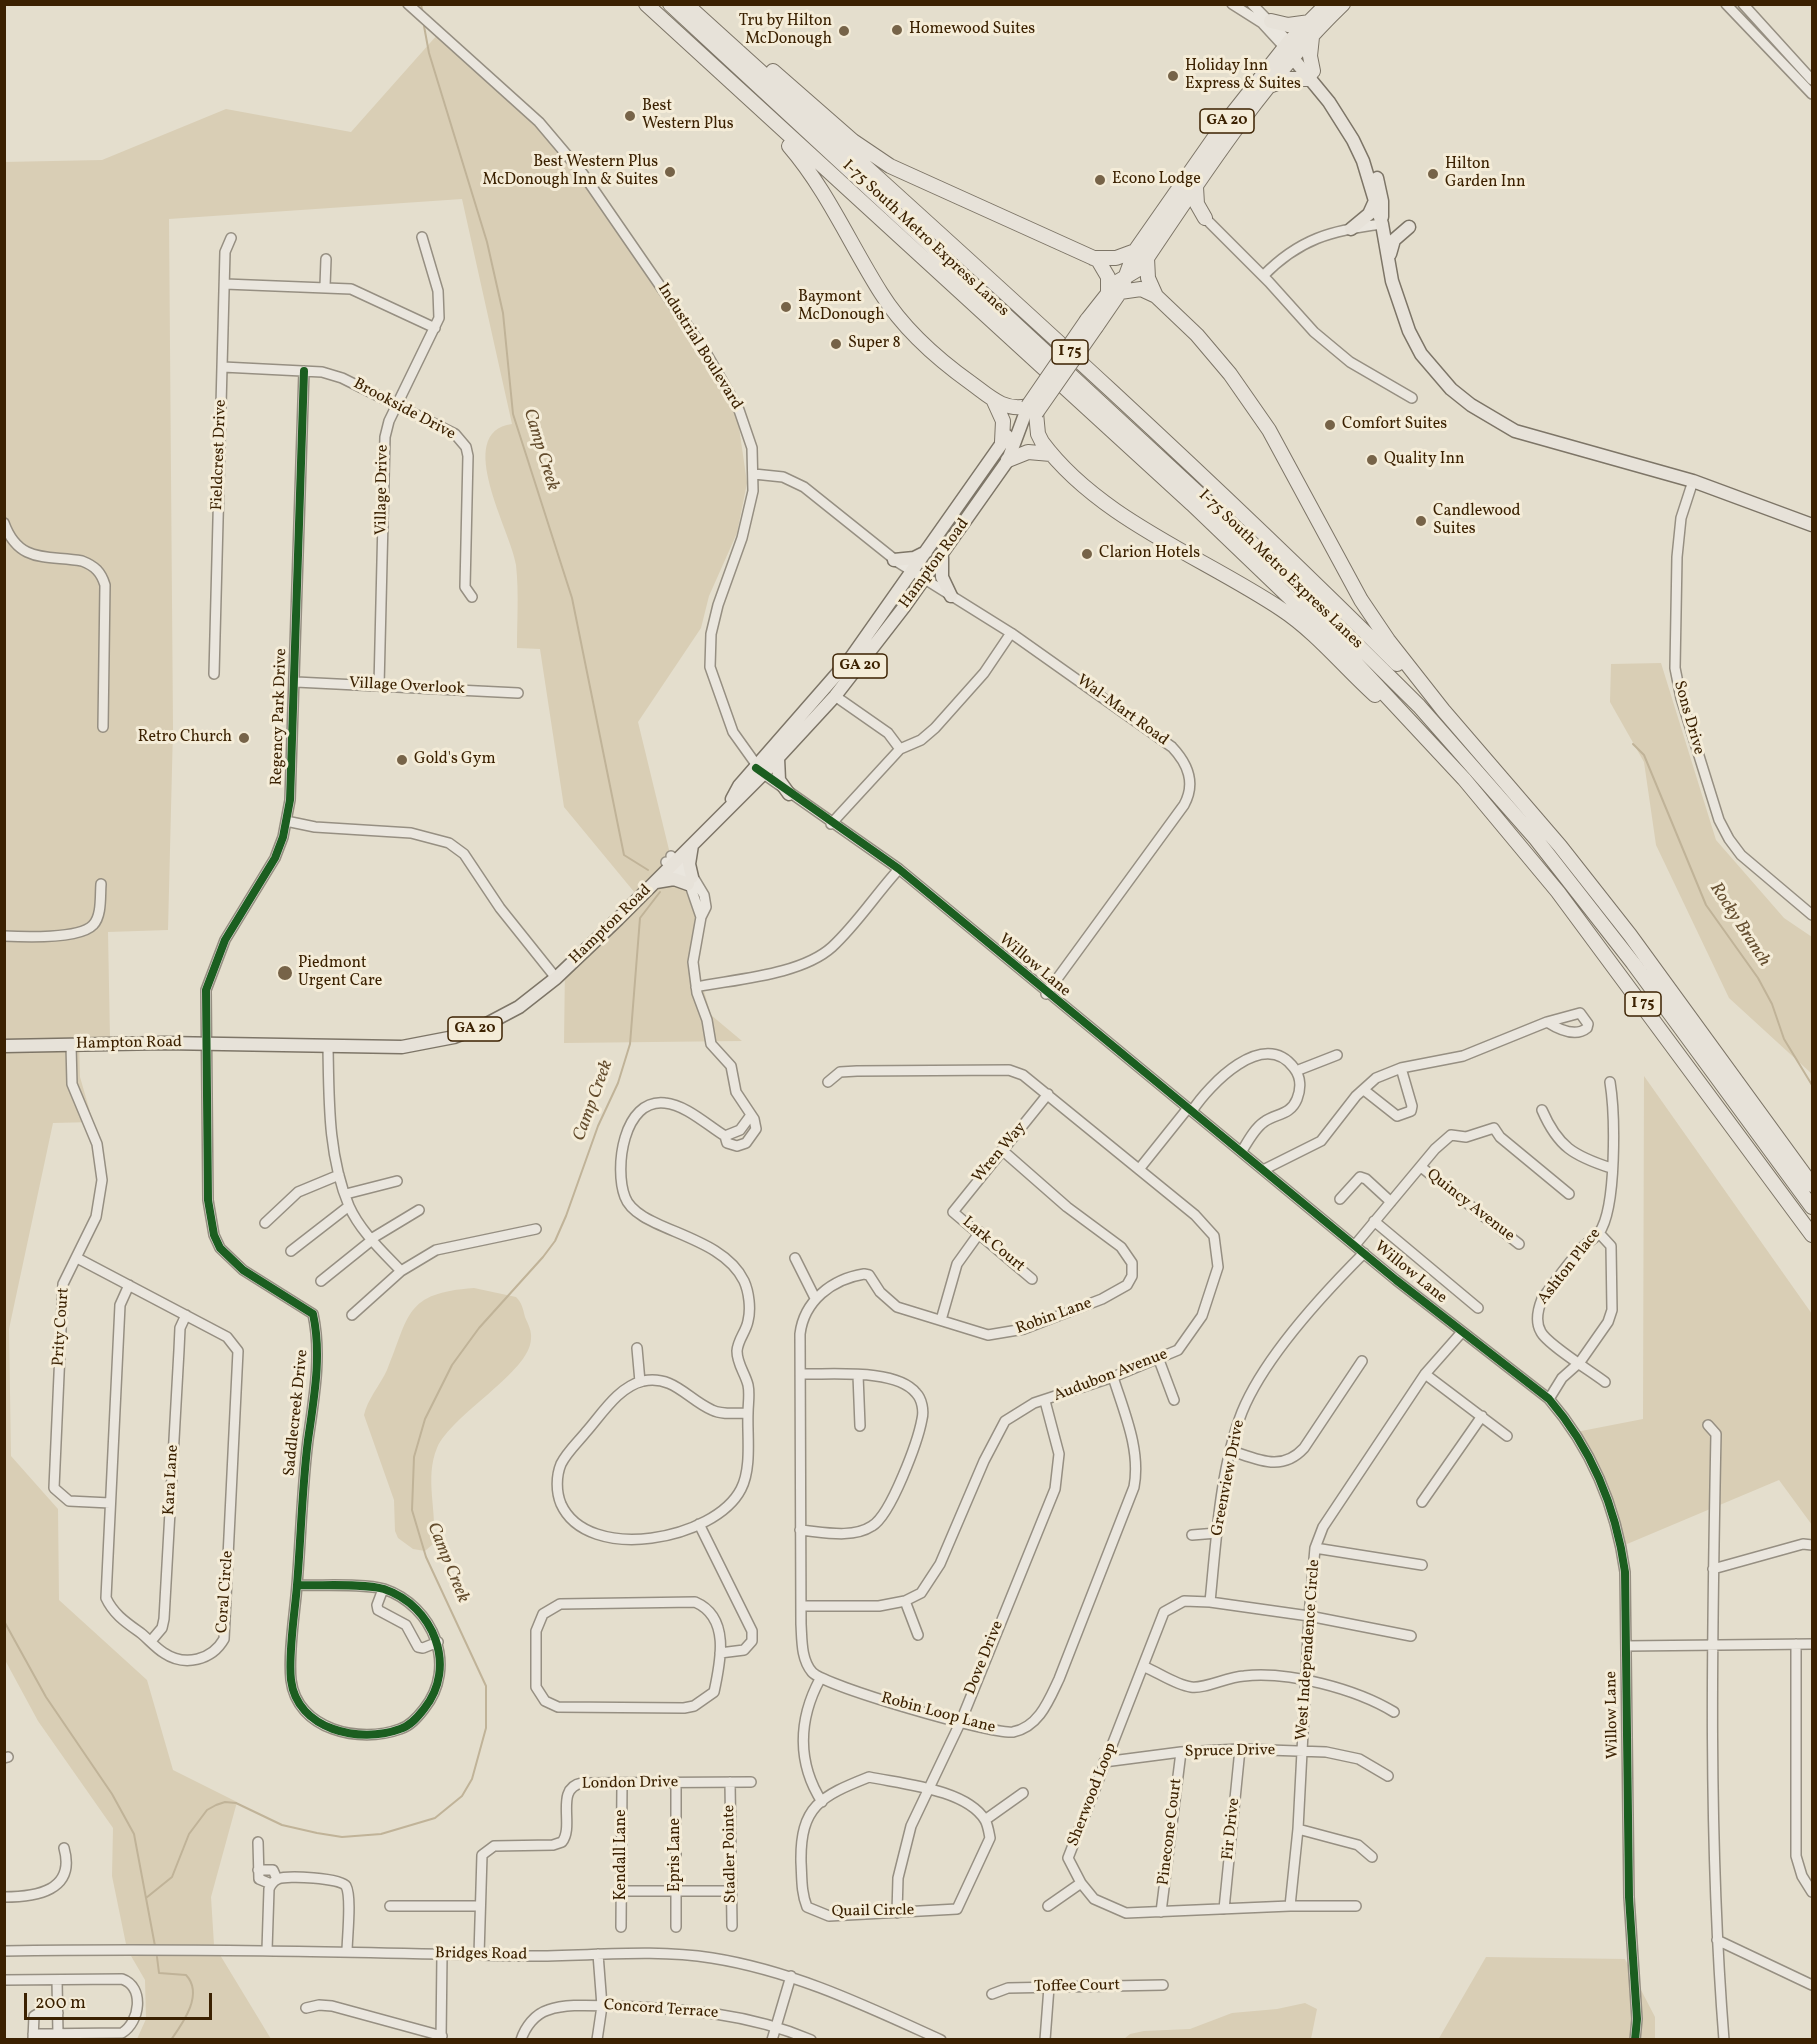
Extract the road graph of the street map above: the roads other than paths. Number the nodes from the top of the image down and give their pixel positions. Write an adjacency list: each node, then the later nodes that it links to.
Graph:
1 (408, 4): 51 (street, Industrial Boulevard)
2 (646, 4): 19 (highway, I 75)
3 (670, 4): 117 (highway, I-75 South Metro Express Lanes)
4 (688, 4): 30 (highway); 68 (highway, I 75)
5 (1232, 4): 14 (street)
6 (1252, 4): 11 (street)
7 (1327, 4): 12 (highway, Hampton Road / GA 20)
8 (1343, 4): 13 (highway, Hampton Road / GA 20)
9 (1726, 4): 18 (street)
10 (1743, 4): 16 (street)
11 (1271, 21): 12 (highway); 14 (street)
12 (1310, 22): 14 (highway, Hampton Road / GA 20)
13 (1312, 37): 14 (highway, Hampton Road / GA 20); 15 (highway)
14 (1291, 50): 15 (main road); 17 (highway, Hampton Road / GA 20); 29 (highway, Hampton Road / GA 20)
15 (1312, 75): 17 (highway); 21 (main road); 24 (main road)
16 (1812, 80)
17 (1270, 86): 20 (highway, Hampton Road / GA 20)
18 (1812, 94)
19 (773, 122): 44 (highway); 73 (highway, I 75)
20 (1196, 187): 22 (highway, Hampton Road / GA 20); 23 (highway)
21 (1374, 203): 24 (main road); 26 (main road)
22 (1176, 216): 23 (highway); 31 (highway, Hampton Road / GA 20)
23 (1205, 218): 35 (street)
24 (1382, 225): 26 (street); 33 (main road)
25 (1409, 227): 33 (main road)
26 (1351, 229): 35 (street)
27 (422, 237): 40 (street, Village Drive)
28 (231, 238): 36 (street, Fieldcrest Drive)
29 (1135, 251): 30 (highway); 34 (highway, Hampton Road / GA 20)
30 (1093, 258): 38 (highway)
31 (1147, 258): 34 (highway, Hampton Road / GA 20); 39 (highway)
32 (326, 259): 37 (street)
33 (1389, 261): 52 (main road)
34 (1126, 276): 38 (highway, Hampton Road / GA 20)
35 (1263, 276): 43 (street)
36 (225, 284): 37 (street); 41 (street, Fieldcrest Drive)
37 (325, 286): 40 (street)
38 (1114, 292): 39 (highway); 46 (highway, Hampton Road / GA 20, bridge)
39 (1156, 296): 68 (highway)
40 (435, 328): 45 (street, Village Drive)
41 (223, 368): 42 (street, Brookside Drive); 63 (street, Fieldcrest Drive)
42 (304, 371): 45 (street, Brookside Drive); 64 (street, Regency Park Drive)
43 (1412, 398)
44 (993, 399): 46 (highway); 48 (highway)
45 (397, 405): 61 (street, Brookside Drive); 65 (street, Village Drive)
46 (1032, 409): 47 (main road, Hampton Road / GA 20); 49 (highway)
47 (1019, 429): 48 (main road, Hampton Road / GA 20); 50 (main road, Hampton Road / GA 20)
48 (1002, 442): 55 (main road, Hampton Road / GA 20)
49 (1051, 453): 50 (highway); 73 (highway)
50 (1008, 460): 56 (main road, Hampton Road / GA 20)
51 (754, 474): 57 (street, Wal-Mart Road); 72 (street, Industrial Boulevard)
52 (1694, 481): 54 (main road); 84 (street, Sons Drive)
53 (4, 523): 69 (street)
54 (1812, 525)
55 (927, 552): 57 (main road); 58 (main road, Hampton Road / GA 20)
56 (944, 552): 59 (main road, Hampton Road / GA 20); 60 (main road)
57 (894, 560): 58 (street, Wal-Mart Road)
58 (913, 572): 59 (street, Wal-Mart Road); 72 (main road, Hampton Road / GA 20)
59 (925, 579): 60 (street, Wal-Mart Road); 67 (main road, Hampton Road / GA 20)
60 (951, 596): 62 (street, Wal-Mart Road)
61 (472, 597)
62 (1011, 633): 70 (street); 88 (street, Wal-Mart Road)
63 (214, 674)
64 (296, 682): 65 (street, Village Overlook); 76 (street, Regency Park Drive)
65 (379, 686): 66 (street, Village Overlook)
66 (518, 693)
67 (835, 696): 70 (street); 71 (main road, Hampton Road / GA 20)
68 (1443, 710): 111 (highway, I 75)
69 (103, 727)
70 (900, 749): 77 (street)
71 (778, 758): 72 (main road, Hampton Road / GA 20); 74 (main road)
72 (759, 770): 74 (street, Willow Lane); 75 (main road, Hampton Road / GA 20); 75 (main road, Hampton Road / GA 20)
73 (1464, 779): 125 (highway, I 75)
74 (789, 794): 77 (street, Willow Lane)
75 (728, 808): 78 (main road, Hampton Road / GA 20)
76 (286, 821): 86 (street); 90 (street, Regency Park Drive)
77 (831, 824): 80 (street, Willow Lane)
78 (692, 845): 79 (main road, Hampton Road / GA 20); 81 (main road)
79 (671, 861): 81 (street); 82 (main road, Hampton Road / GA 20)
80 (899, 869): 87 (street); 88 (street, Willow Lane)
81 (690, 880): 82 (main road); 87 (street)
82 (656, 882): 86 (main road, Hampton Road / GA 20)
83 (101, 884): 85 (street)
84 (1812, 915)
85 (4, 936)
86 (556, 978): 93 (main road, Hampton Road / GA 20)
87 (696, 987): 156 (street)
88 (1046, 994): 101 (street, Willow Lane)
89 (1546, 1022): 95 (street)
90 (205, 1043): 91 (main road, Hampton Road / GA 20); 93 (main road, Hampton Road / GA 20); 172 (street, Saddlecreek Drive)
91 (71, 1045): 92 (main road, Hampton Road / GA 20); 131 (street, Prity Court)
92 (4, 1046)
93 (328, 1047): 109 (street)
94 (1337, 1055): 96 (street)
95 (1401, 1068): 99 (street); 99 (street)
96 (1296, 1071): 101 (street); 104 (street)
97 (828, 1082): 100 (street, Audubon Avenue)
98 (1610, 1082): 107 (street, Ashton Place)
99 (1364, 1090): 108 (street)
100 (1048, 1094): 103 (street, Wren Way); 105 (street, Audubon Avenue)
101 (1190, 1109): 104 (street, Willow Lane); 105 (street)
102 (1542, 1110): 107 (street)
103 (1002, 1150): 119 (street, Wren Way); 141 (street, Robin Lane)
104 (1242, 1151): 108 (street, Willow Lane)
105 (1140, 1167): 144 (street, Audubon Avenue)
106 (1421, 1167): 113 (street); 115 (street); 127 (street, Quincy Avenue)
107 (1611, 1168): 124 (street, Ashton Place)
108 (1265, 1170): 128 (street, Willow Lane)
109 (339, 1174): 112 (street); 121 (street)
110 (397, 1181): 112 (street)
111 (1812, 1185)
112 (346, 1194): 116 (street)
113 (1569, 1194)
114 (1340, 1198): 115 (street)
115 (1391, 1202): 120 (street)
116 (349, 1206): 126 (street); 129 (street)
117 (1812, 1208)
118 (419, 1210): 126 (street)
119 (953, 1212): 123 (street, Lark Court)
120 (1374, 1221): 128 (street); 138 (street)
121 (264, 1223)
122 (536, 1229): 133 (street)
123 (980, 1232): 134 (street, Lark Court); 141 (street)
124 (1599, 1233): 146 (street); 146 (street, Ashton Place)
125 (1812, 1235)
126 (372, 1239): 133 (street); 135 (street)
127 (1519, 1244)
128 (1355, 1245): 130 (street, Willow Lane)
129 (291, 1251)
130 (1364, 1253): 142 (street, Willow Lane); 161 (street, Greenview Drive)
131 (77, 1258): 136 (street, Coral Circle); 163 (street, Prity Court)
132 (795, 1258): 137 (street)
133 (400, 1271): 140 (street)
134 (1032, 1279)
135 (321, 1281)
136 (129, 1285): 139 (street, Coral Circle); 163 (street, Coral Circle)
137 (815, 1298): 141 (street, Robin Lane); 147 (street, Robin Lane)
138 (1478, 1308)
139 (186, 1315): 180 (street, Kara Lane); 180 (street, Coral Circle)
140 (352, 1315)
141 (940, 1320)
142 (1462, 1332): 148 (street, West Independence Circle); 153 (street, Willow Lane)
143 (637, 1348): 151 (street)
144 (1159, 1360): 150 (street, Audubon Avenue); 155 (street)
145 (1362, 1361): 161 (street)
146 (1580, 1362): 152 (street, Ashton Place); 153 (street)
147 (801, 1374): 149 (street); 165 (street)
148 (1425, 1374): 157 (street); 169 (street, West Independence Circle)
149 (858, 1376): 159 (street); 165 (street)
150 (1113, 1377): 154 (street, Audubon Avenue); 191 (street, Robin Loop Lane)
151 (640, 1382): 156 (street); 164 (street)
152 (1605, 1382)
153 (1550, 1399): 185 (street, Willow Lane)
154 (1045, 1401): 174 (street, Audubon Avenue); 191 (street, Dove Drive)
155 (1174, 1401)
156 (748, 1413): 164 (street)
157 (1482, 1416): 160 (street); 162 (street)
158 (1708, 1425): 171 (street)
159 (860, 1426)
160 (1507, 1436)
161 (1232, 1450): 166 (street, Greenview Drive)
162 (1422, 1502)
163 (110, 1503): 180 (street, Coral Circle)
164 (699, 1524): 186 (street)
165 (800, 1530): 176 (street)
166 (1217, 1533): 167 (street); 175 (street, Greenview Drive)
167 (1192, 1535)
168 (1812, 1545): 171 (street)
169 (1315, 1548): 170 (street); 177 (street, West Independence Circle)
170 (1422, 1565)
171 (1713, 1569): 182 (street)
172 (297, 1585): 173 (street); 181 (street, Saddlecreek Drive)
173 (383, 1589): 181 (street); 181 (street)
174 (905, 1601): 176 (street, Audubon Avenue); 178 (street)
175 (1210, 1602): 177 (street, Sherwood Loop); 187 (street, Sherwood Loop)
176 (801, 1606): 188 (street)
177 (1309, 1616): 179 (street, Sherwood Loop); 189 (street, West Independence Circle)
178 (918, 1635)
179 (1412, 1636)
180 (151, 1641)
181 (438, 1642)
182 (1712, 1644): 183 (street); 185 (street); 228 (street)
183 (1796, 1644): 184 (street); 215 (street)
184 (1812, 1644)
185 (1626, 1646): 245 (street, Willow Lane)
186 (720, 1653): 186 (street)
187 (1145, 1667): 189 (street); 195 (street, Sherwood Loop)
188 (820, 1679): 191 (street, Robin Loop Lane); 203 (street)
189 (1304, 1680): 190 (street); 193 (street, West Independence Circle)
190 (1394, 1713)
191 (961, 1721): 201 (street, Dove Drive)
192 (1240, 1749): 193 (street, Spruce Drive); 194 (street, Spruce Drive); 222 (street, Fir Drive)
193 (1302, 1751): 196 (street, Spruce Drive); 205 (street, West Independence Circle)
194 (1181, 1752): 195 (street, Spruce Drive); 223 (street, Pinecone Court)
195 (1104, 1762): 211 (street, Sherwood Loop)
196 (1388, 1776)
197 (730, 1782): 198 (street, London Drive); 200 (street, London Drive); 214 (street, Stadler Pointe)
198 (751, 1782)
199 (622, 1783): 200 (street, London Drive); 212 (street, Kendall Lane); 218 (street, London Drive)
200 (676, 1784): 213 (street, Epris Lane)
201 (928, 1789): 203 (street, Quail Circle); 204 (street, Quail Circle); 224 (street, Dove Drive)
202 (1023, 1793): 204 (street)
203 (822, 1802): 224 (street, Quail Circle)
204 (985, 1820): 224 (street, Quail Circle)
205 (1298, 1829): 208 (street); 220 (street, West Independence Circle)
206 (258, 1842): 209 (street)
207 (64, 1848): 216 (street)
208 (1372, 1857)
209 (258, 1870): 210 (street); 210 (street)
210 (274, 1882): 229 (street); 231 (street)
211 (1081, 1883): 219 (street); 223 (street, Sherwood Loop)
212 (622, 1891): 213 (street); 227 (street, Kendall Lane)
213 (676, 1891): 214 (street); 226 (street, Epris Lane)
214 (731, 1891): 225 (street, Stadler Pointe)
215 (1812, 1892)
216 (4, 1897)
217 (390, 1906): 218 (street)
218 (479, 1906): 233 (street, London Drive)
219 (1048, 1906)
220 (1290, 1906): 221 (street, Sherwood Loop); 222 (street, Sherwood Loop)
221 (1356, 1906)
222 (1224, 1909): 223 (street, Sherwood Loop)
223 (1161, 1912)
224 (897, 1913)
225 (732, 1926)
226 (676, 1927)
227 (621, 1928)
228 (1717, 1940): 239 (street); 258 (street)
229 (267, 1950): 230 (street, Bridges Road); 231 (street, Bridges Road)
230 (4, 1951)
231 (346, 1952): 232 (street, Bridges Road)
232 (442, 1954): 233 (street, Bridges Road); 249 (street)
233 (479, 1954): 234 (street, Bridges Road)
234 (598, 1954): 235 (street, Bridges Road); 242 (street)
235 (791, 1976): 246 (street); 254 (street, Bridges Road)
236 (4, 1980): 237 (street)
237 (57, 1980): 244 (street); 247 (street)
238 (1163, 1985): 240 (street, Toffee Court)
239 (1812, 1985)
240 (1049, 1988): 241 (street, Toffee Court); 255 (street)
241 (992, 1994)
242 (602, 2006): 246 (street, Concord Terrace); 250 (street, Concord Terrace); 251 (street)
243 (306, 2008): 249 (street)
244 (58, 2013): 247 (street); 248 (street)
245 (1636, 2019): 256 (street, Willow Lane); 257 (street, Willow Lane)
246 (777, 2025): 252 (street); 253 (street, Concord Terrace)
247 (58, 2034): 248 (street)
248 (33, 2037)
249 (441, 2038)
250 (521, 2040)
251 (597, 2040)
252 (772, 2040)
253 (811, 2040)
254 (941, 2040)
255 (1045, 2040)
256 (1635, 2040)
257 (1641, 2040)
258 (1724, 2040)

